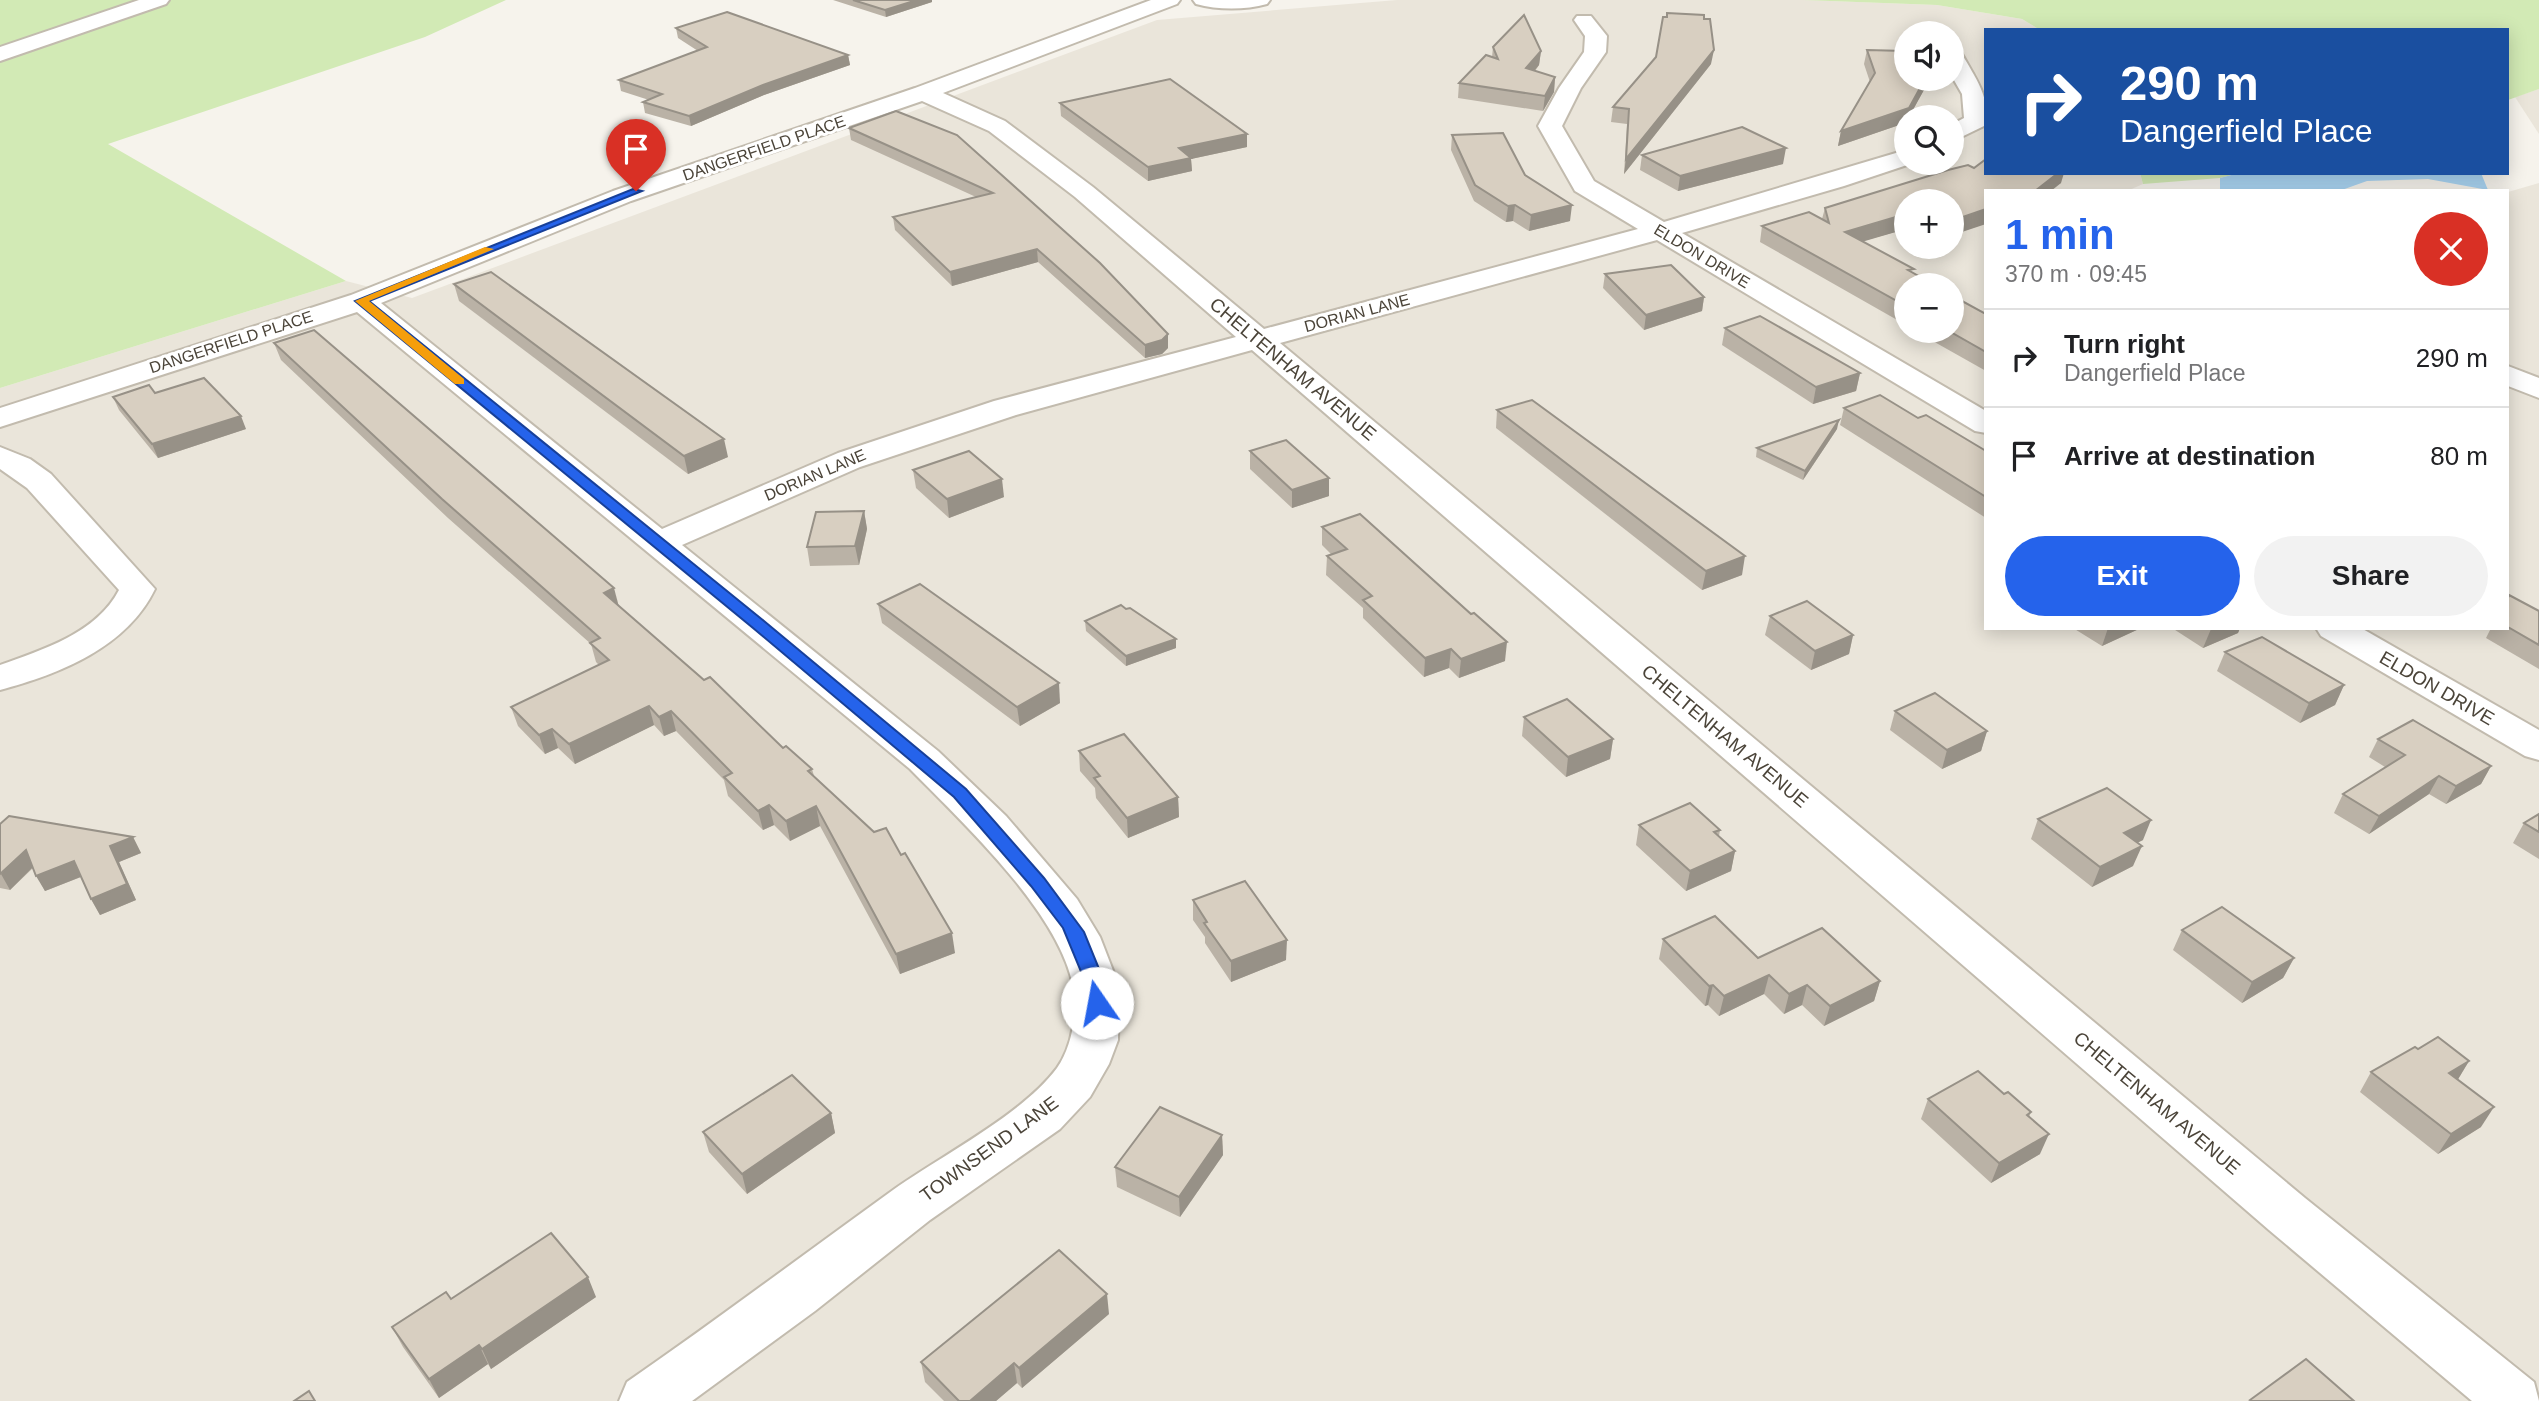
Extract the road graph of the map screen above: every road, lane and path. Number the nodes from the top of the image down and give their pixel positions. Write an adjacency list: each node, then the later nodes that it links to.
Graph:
1 (159, 0): 6 (street)
2 (1170, 0): 8 (street, DANGERFIELD PLACE)
3 (1203, 0): 4 (street)
4 (1260, 0)
5 (1584, 20): 11 (street, ELDON DRIVE)
6 (0, 54)
7 (1964, 78): 9 (street)
8 (923, 93): 12 (street, DANGERFIELD PLACE); 13 (street, CHELTENHAM AVENUE)
9 (1964, 128)
10 (1894, 161): 11 (street, DORIAN LANE)
11 (1661, 232): 13 (street, DORIAN LANE); 17 (street, ELDON DRIVE)
12 (360, 301): 16 (street, DANGERFIELD PLACE); 19 (street, TOWNSEND LANE)
13 (1258, 339): 19 (street, DORIAN LANE); 24 (street, CHELTENHAM AVENUE)
14 (2509, 375): 15 (street)
15 (2539, 389)
16 (0, 418)
17 (1984, 423)
18 (0, 457): 21 (street)
19 (658, 543): 23 (street, TOWNSEND LANE)
20 (2337, 630): 22 (street, ELDON DRIVE)
21 (0, 678)
22 (2539, 747)
23 (647, 1401)
24 (2514, 1401)

